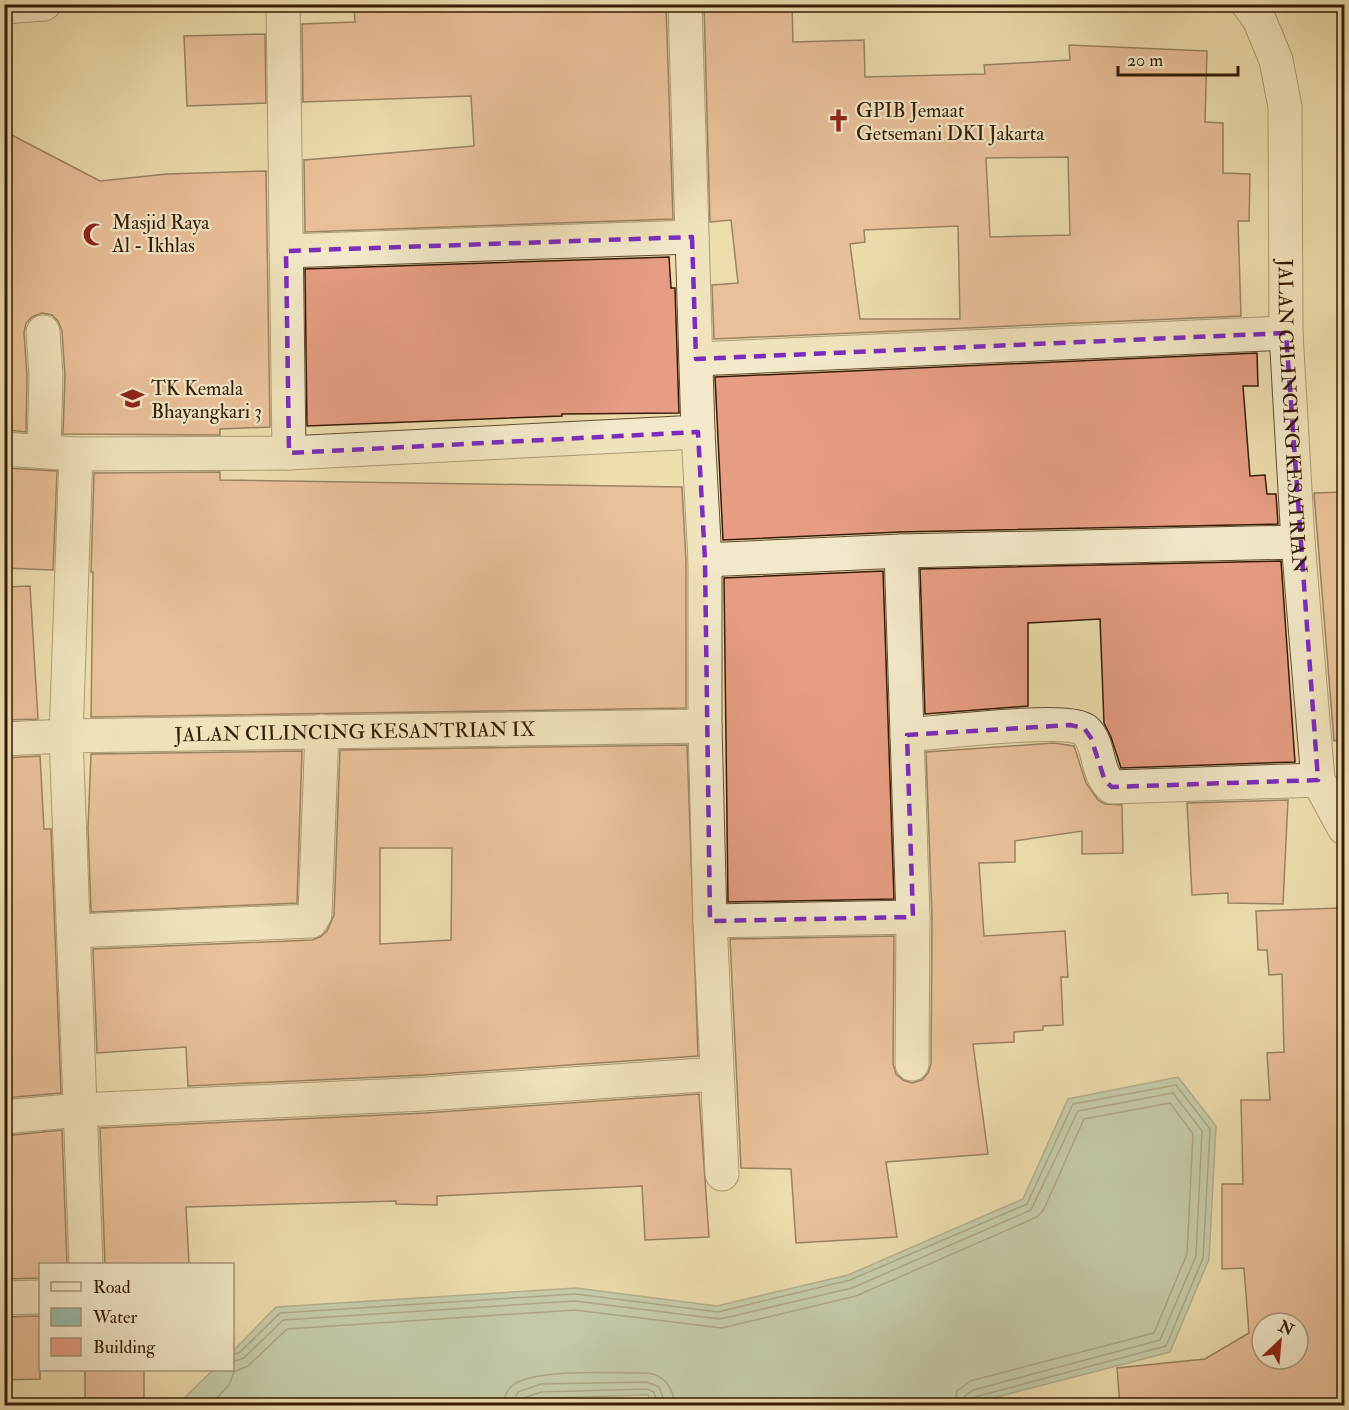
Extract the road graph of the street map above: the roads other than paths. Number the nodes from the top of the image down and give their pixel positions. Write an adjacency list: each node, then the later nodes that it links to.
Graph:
1 (44, 4): 5 (street)
2 (283, 4): 7 (street)
3 (685, 4): 6 (street)
4 (1248, 4): 9 (street, JALAN CILINCING KESATRIAN)
5 (4, 7)
6 (692, 237): 7 (street); 10 (street)
7 (286, 251): 14 (street)
8 (43, 332): 13 (street)
9 (1286, 333): 10 (street); 16 (street, JALAN CILINCING KESATRIAN)
10 (696, 360): 11 (street)
11 (698, 432): 14 (street); 18 (street)
12 (4, 449): 13 (street)
13 (44, 450): 15 (street)
14 (289, 453): 15 (street)
15 (76, 454): 22 (street)
16 (1298, 542): 17 (street); 24 (street, JALAN CILINCING KESATRIAN)
17 (901, 551): 18 (street); 21 (street)
18 (705, 560): 19 (street)
19 (705, 726): 20 (street, JALAN CILINCING KESANTRIAN IX); 27 (street)
20 (322, 731): 22 (street, JALAN CILINCING KESANTRIAN IX); 28 (street)
21 (907, 735): 24 (street); 26 (street)
22 (66, 736): 23 (street, JALAN CILINCING KESANTRIAN IX); 28 (street)
23 (4, 739)
24 (1318, 780): 25 (street, JALAN CILINCING KESATRIAN)
25 (1344, 828)
26 (913, 917): 27 (street); 29 (street)
27 (710, 921): 30 (street)
28 (74, 931): 31 (street)
29 (912, 1064)
30 (716, 1074): 31 (street); 33 (street)
31 (80, 1110): 32 (street); 34 (street)
32 (4, 1117)
33 (722, 1174)
34 (86, 1263)
35 (39, 1297): 36 (street)
36 (4, 1298)

